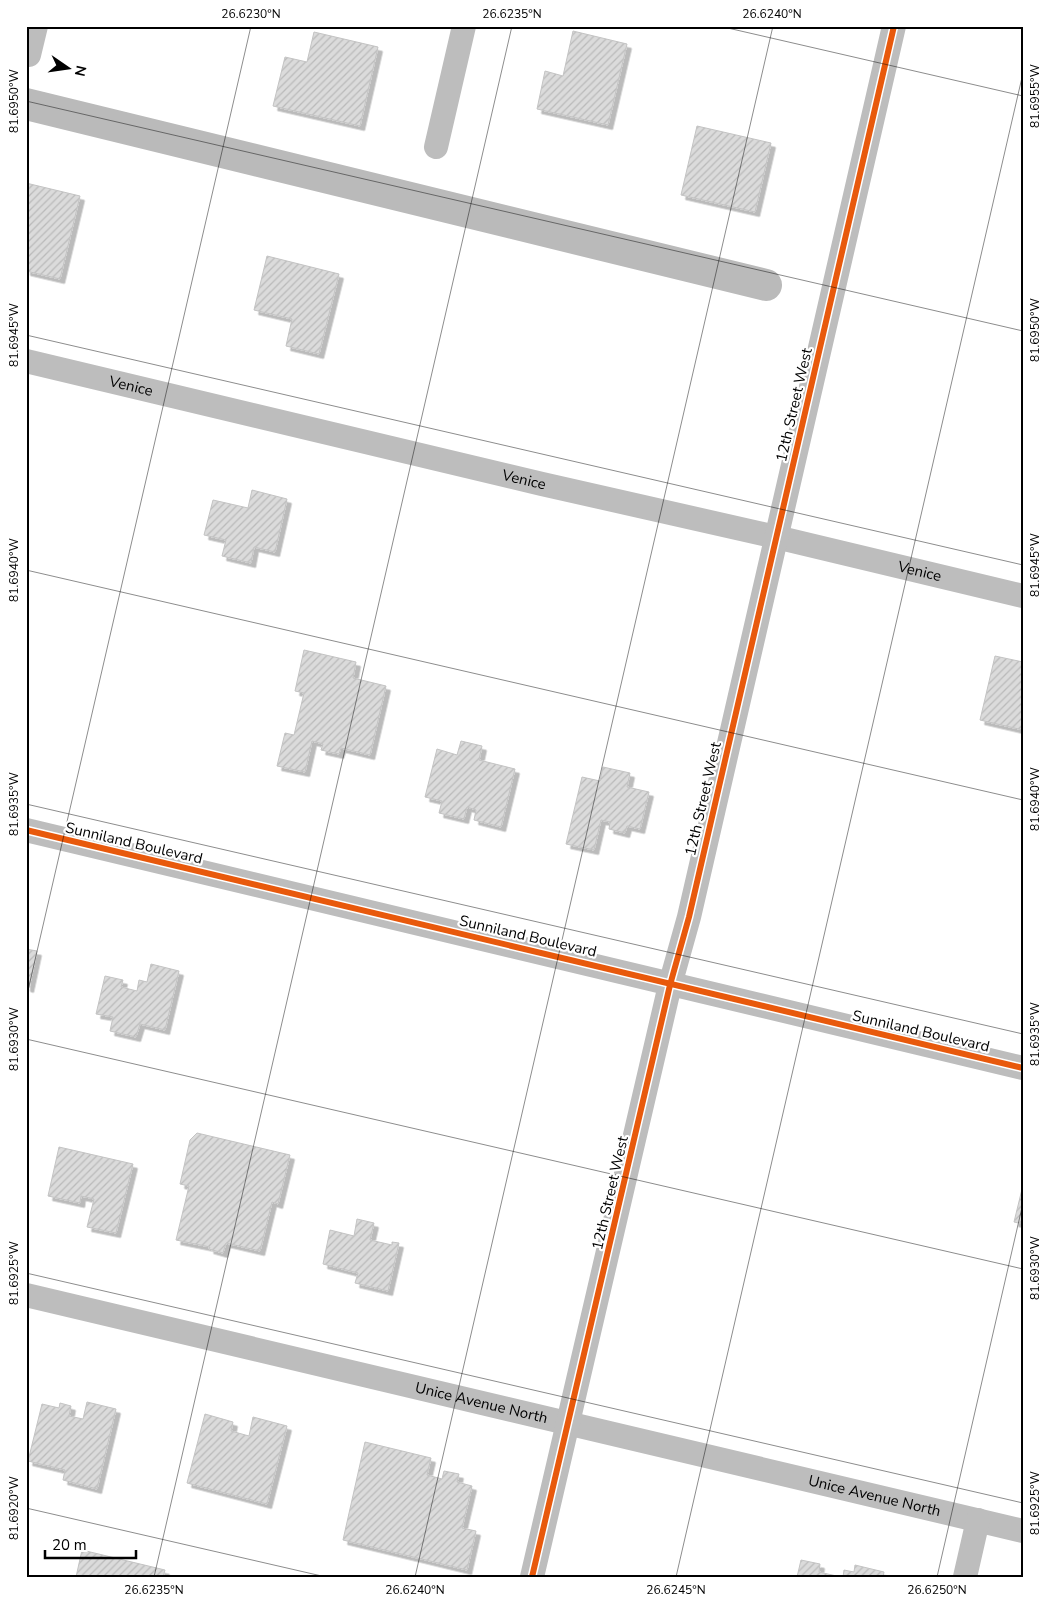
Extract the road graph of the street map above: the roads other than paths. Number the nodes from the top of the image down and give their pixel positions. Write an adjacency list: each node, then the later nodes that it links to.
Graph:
1 (36, 26): 4 (street)
2 (464, 26): 5 (street)
3 (894, 26): 7 (street, 12th Street West)
4 (29, 55)
5 (436, 147)
6 (26, 361): 7 (street, Venice)
7 (776, 536): 8 (street, Venice); 10 (street, 12th Street West)
8 (1023, 596)
9 (26, 830): 10 (street, Sunniland Boulevard)
10 (670, 985): 11 (street, Sunniland Boulevard); 13 (street, 12th Street West)
11 (1023, 1068)
12 (26, 1295): 13 (street, Unice Avenue North)
13 (568, 1422): 14 (street, Unice Avenue North); 16 (street, 12th Street West)
14 (978, 1520): 15 (street, Unice Avenue North); 17 (street)
15 (1023, 1531)
16 (532, 1577)
17 (965, 1577)

